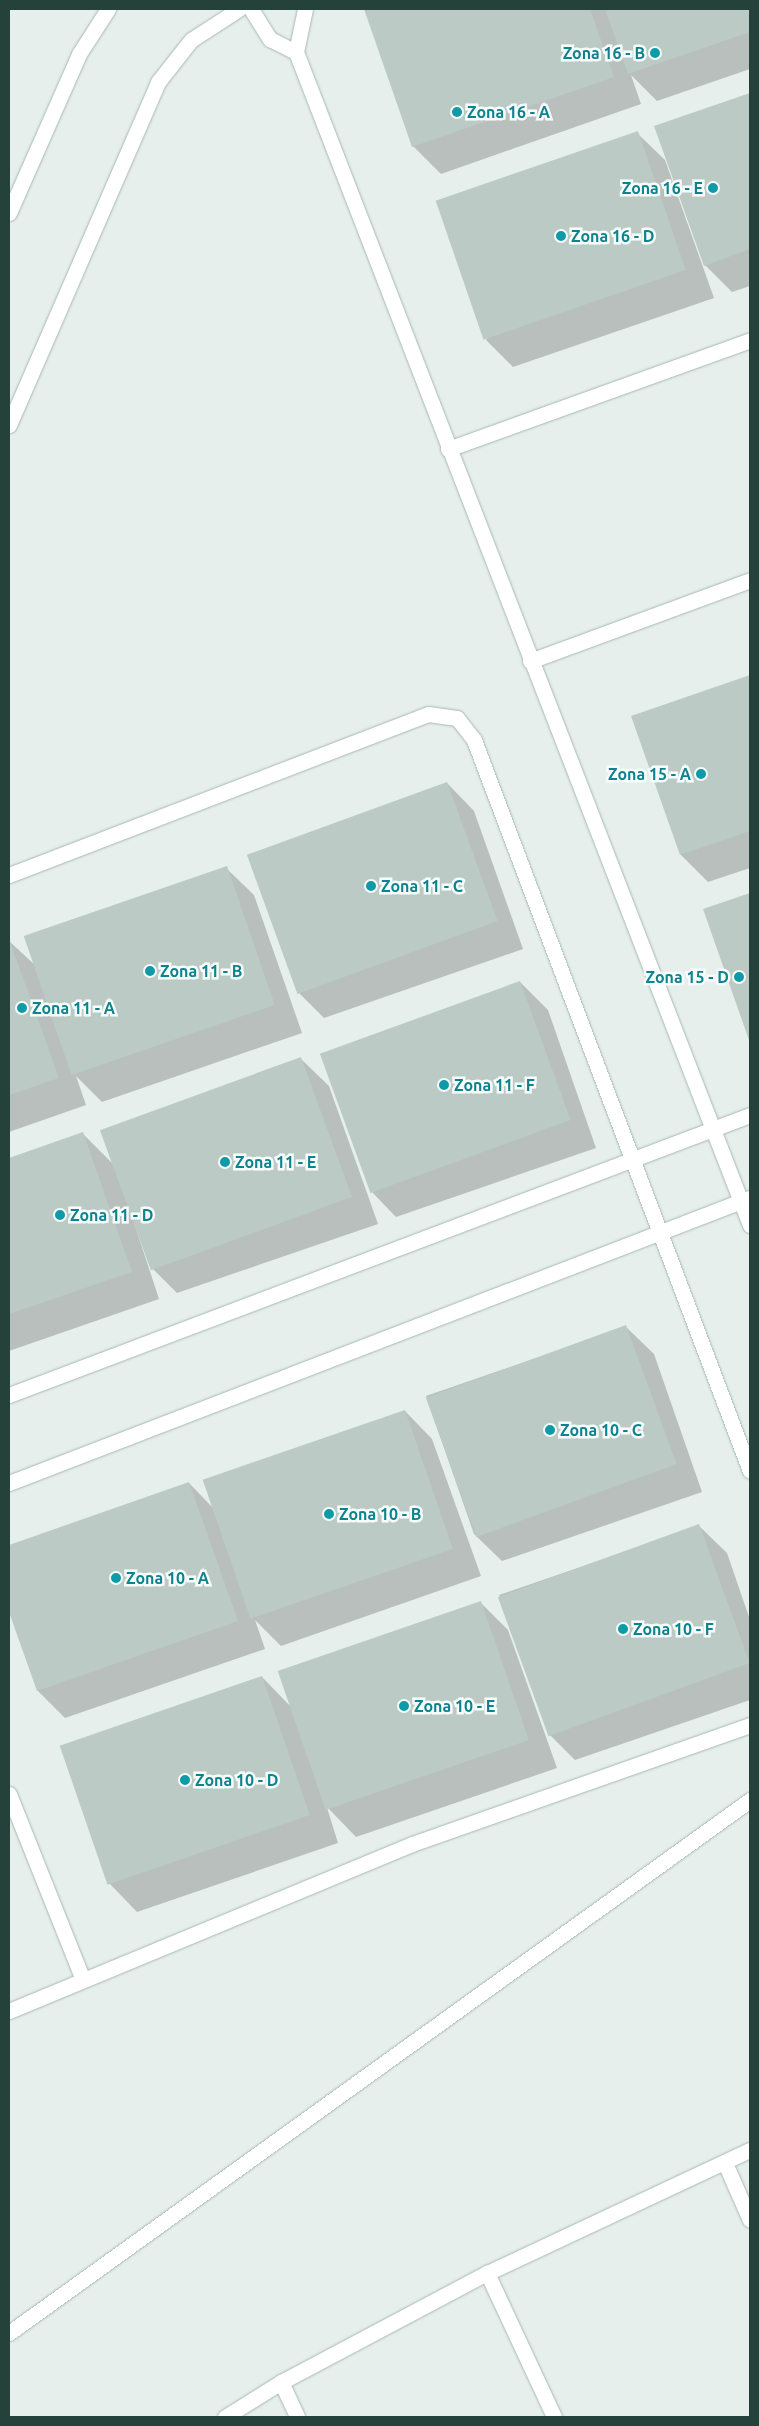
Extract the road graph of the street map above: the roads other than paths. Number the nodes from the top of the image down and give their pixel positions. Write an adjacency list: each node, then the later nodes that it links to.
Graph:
1 (108, 9): 6 (street)
2 (239, 9): 8 (street)
3 (251, 9): 5 (street)
4 (305, 9): 5 (street)
5 (296, 52): 9 (street)
6 (9, 213)
7 (750, 340): 9 (street)
8 (9, 425)
9 (448, 449): 11 (street)
10 (750, 580): 11 (street)
11 (530, 661): 14 (street)
12 (9, 874): 15 (street)
13 (750, 1115): 14 (street)
14 (711, 1129): 15 (street); 16 (street)
15 (632, 1158): 18 (street); 19 (street)
16 (746, 1200): 17 (street); 18 (street)
17 (750, 1225)
18 (660, 1231): 20 (street); 21 (street)
19 (9, 1395)
20 (750, 1471)
21 (9, 1483)
22 (747, 1728): 25 (street)
23 (9, 1794): 25 (street)
24 (750, 1800): 31 (street)
25 (83, 1980): 26 (street)
26 (9, 2011)
27 (750, 2150): 28 (street)
28 (725, 2163): 29 (street); 30 (street)
29 (750, 2220)
30 (487, 2273): 32 (street); 35 (street)
31 (9, 2333)
32 (281, 2382): 33 (street); 34 (street)
33 (225, 2417)
34 (297, 2417)
35 (554, 2417)

